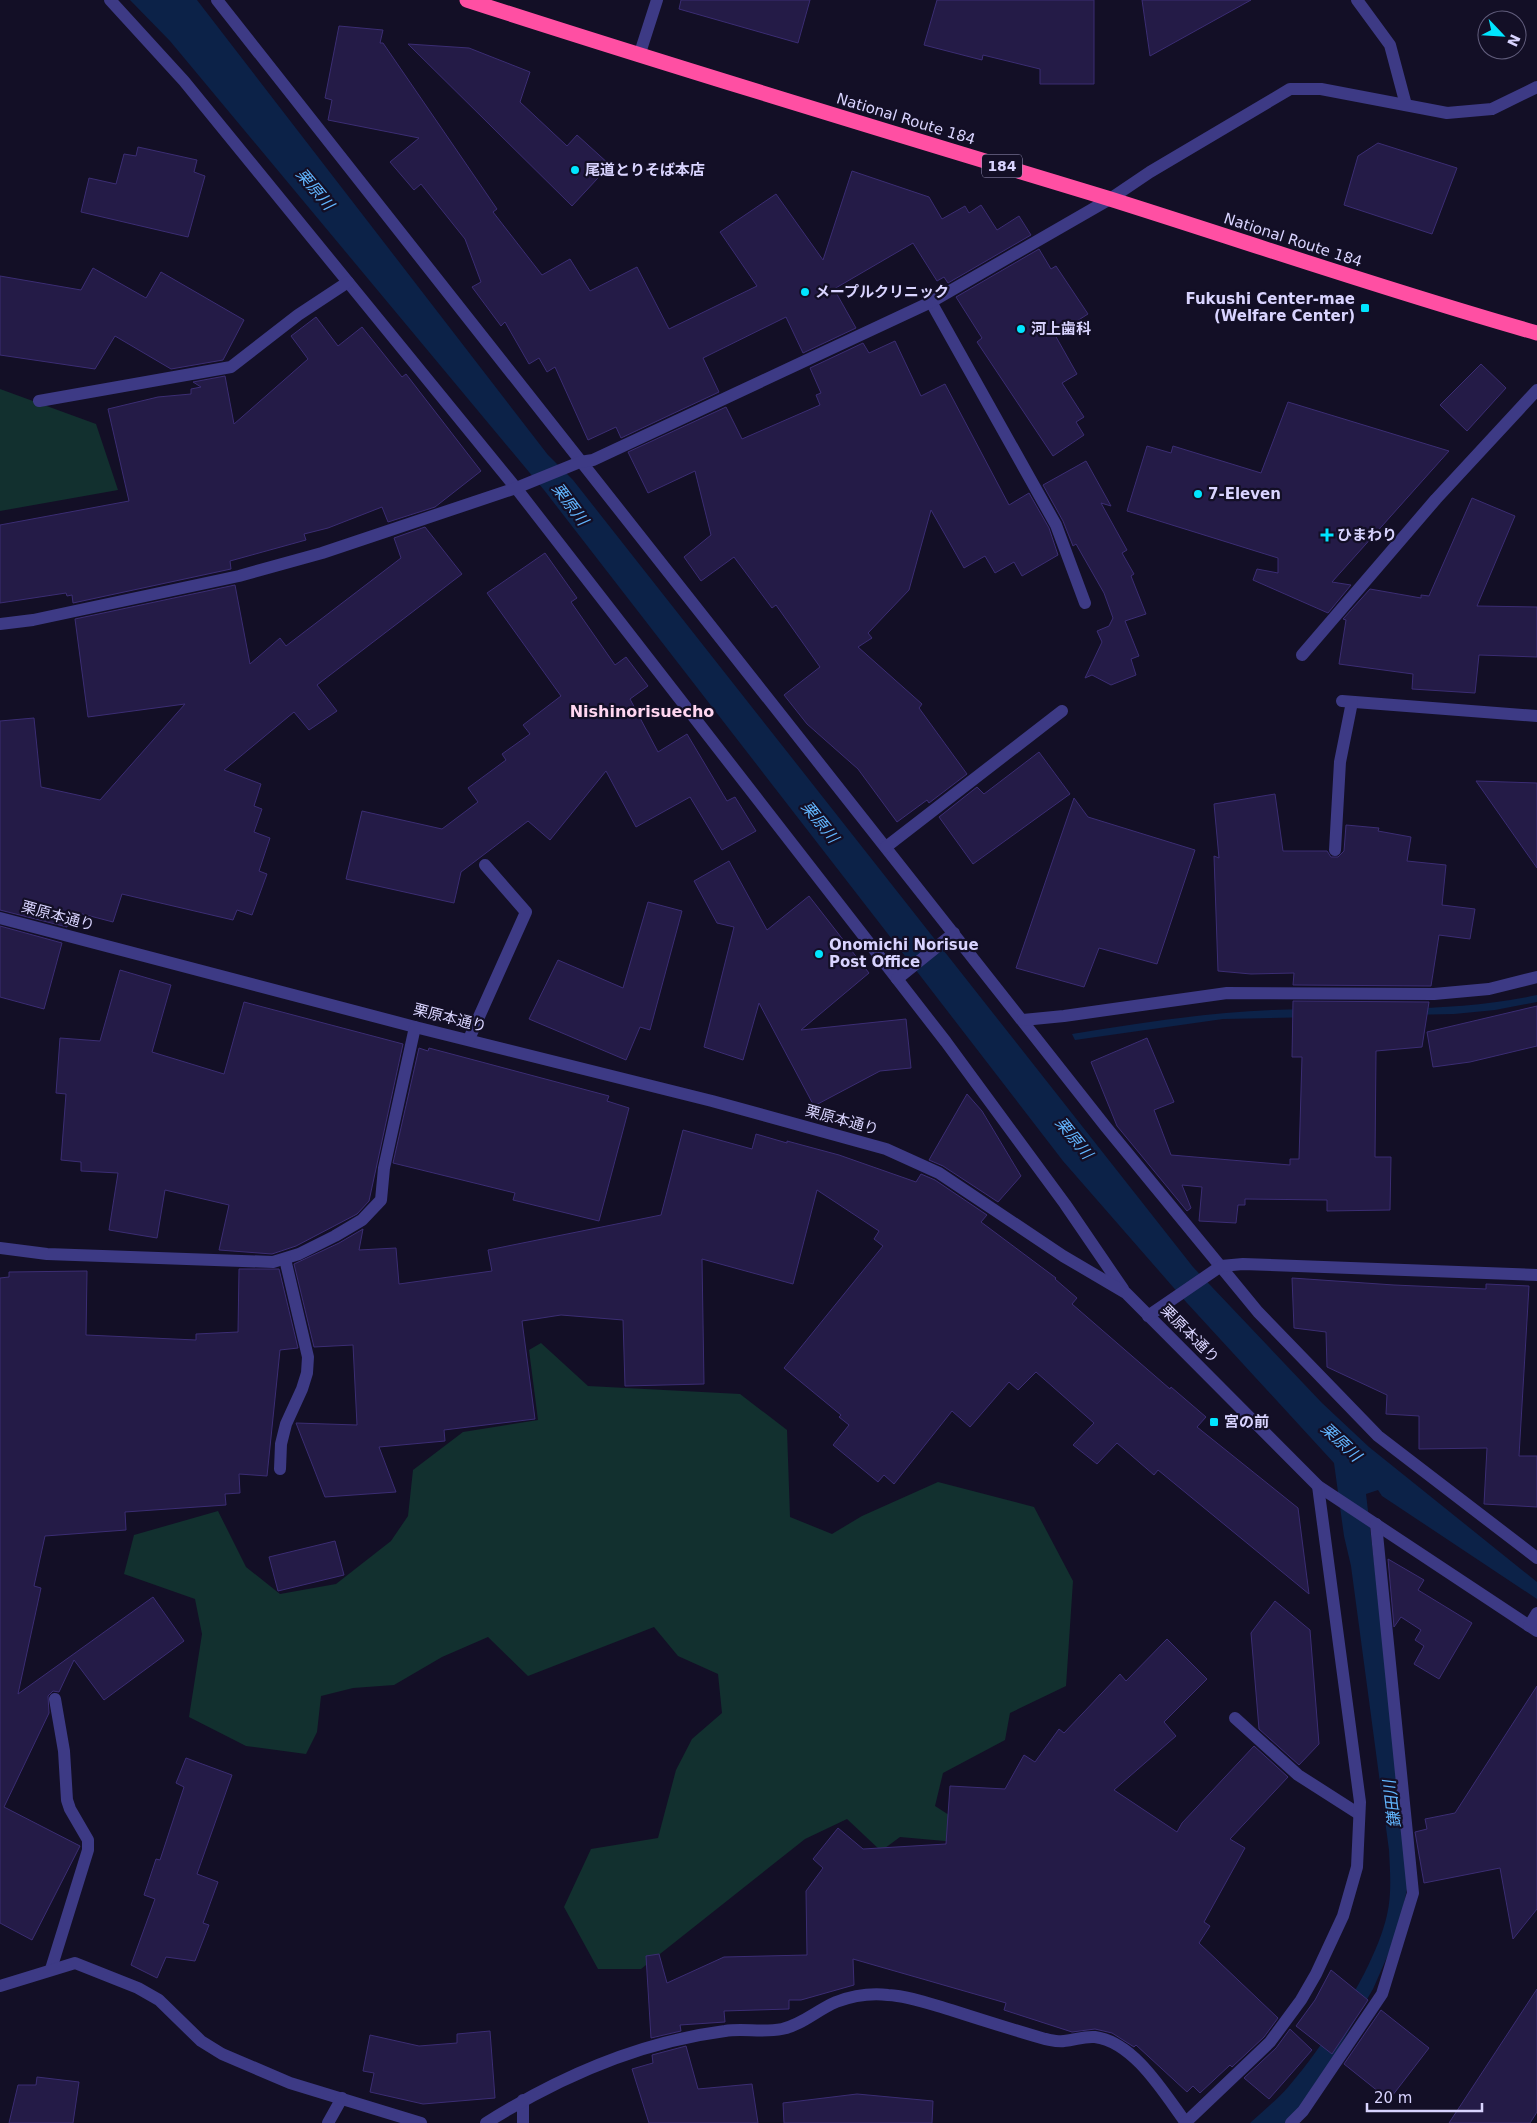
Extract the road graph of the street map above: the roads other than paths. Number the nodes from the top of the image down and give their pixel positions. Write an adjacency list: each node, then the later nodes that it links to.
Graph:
1 (110, 0): 10 (street)
2 (217, 0): 15 (street)
3 (466, 0): 6 (highway, National Route 184 / 184)
4 (657, 0): 6 (street)
5 (1357, 0): 8 (street)
6 (639, 56): 9 (highway, National Route 184 / 184)
7 (1537, 87): 8 (street)
8 (1406, 105): 9 (street)
9 (1110, 199): 11 (street); 12 (highway, National Route 184 / 184)
10 (348, 282): 14 (street); 16 (street)
11 (931, 302): 15 (street); 17 (street)
12 (1537, 333)
13 (1537, 390): 19 (street)
14 (39, 401)
15 (576, 464): 16 (street); 22 (street)
16 (522, 485): 18 (street); 27 (street)
17 (1085, 602)
18 (0, 624)
19 (1302, 655)
20 (1062, 711): 22 (street)
21 (1537, 716): 23 (street)
22 (886, 847): 26 (street)
23 (1335, 850)
24 (485, 865): 31 (street)
25 (0, 918): 30 (street, 栗原本通り)
26 (949, 937): 27 (street); 29 (street)
27 (901, 975): 36 (street)
28 (1537, 977): 29 (street)
29 (1023, 1020): 34 (street)
30 (415, 1027): 31 (street, 栗原本通り); 33 (street)
31 (468, 1039): 36 (street, 栗原本通り)
32 (0, 1248): 33 (street)
33 (285, 1259): 38 (street)
34 (1221, 1266): 35 (street); 37 (street); 41 (street)
35 (1537, 1275)
36 (1126, 1293): 37 (street, 栗原本通り)
37 (1148, 1316): 39 (street, 栗原本通り)
38 (280, 1469)
39 (1318, 1486): 40 (street, 栗原本通り); 46 (street)
40 (1376, 1524): 43 (street, 栗原本通り); 56 (street)
41 (1537, 1558)
42 (1537, 1613): 43 (street)
43 (1533, 1628)
44 (55, 1699): 47 (street)
45 (1235, 1718): 46 (street)
46 (1360, 1814): 55 (street)
47 (51, 1969): 48 (street); 49 (street)
48 (0, 1986)
49 (342, 2098): 51 (street); 52 (street)
50 (523, 2100): 53 (street); 54 (street); 55 (street)
51 (328, 2123)
52 (421, 2123)
53 (486, 2123)
54 (523, 2123)
55 (1185, 2123)
56 (1291, 2123)

